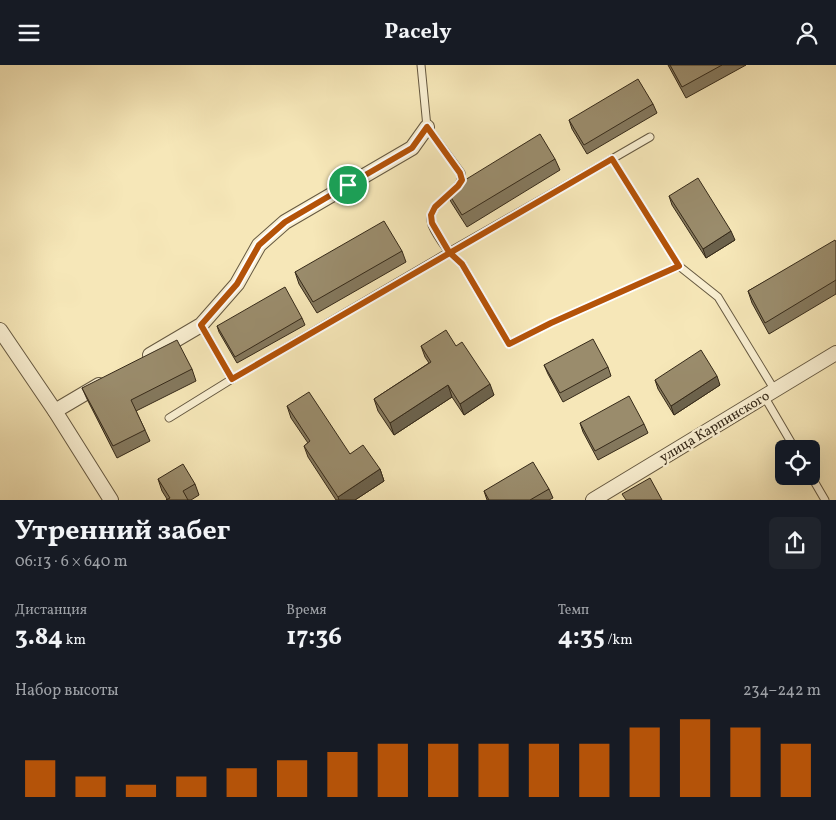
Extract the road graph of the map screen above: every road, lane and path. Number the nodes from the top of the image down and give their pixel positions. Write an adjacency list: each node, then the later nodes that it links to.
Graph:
1 (421, 65): 2 (lane)
2 (427, 127): 5 (lane); 7 (street)
3 (650, 137): 4 (lane)
4 (612, 159): 5 (lane); 6 (lane)
5 (449, 252): 6 (lane); 12 (lane)
6 (679, 266): 13 (lane)
7 (201, 325): 10 (street); 12 (lane)
8 (0, 330): 14 (street)
9 (836, 353): 13 (street, улица Карпинского)
10 (141, 360)
11 (115, 376): 14 (street)
12 (232, 379): 15 (lane)
13 (769, 392): 16 (lane); 18 (street, улица Карпинского)
14 (55, 411): 19 (street)
15 (168, 418)
16 (791, 440)
17 (816, 485): 20 (lane)
18 (595, 499)
19 (111, 500)
20 (825, 500)

